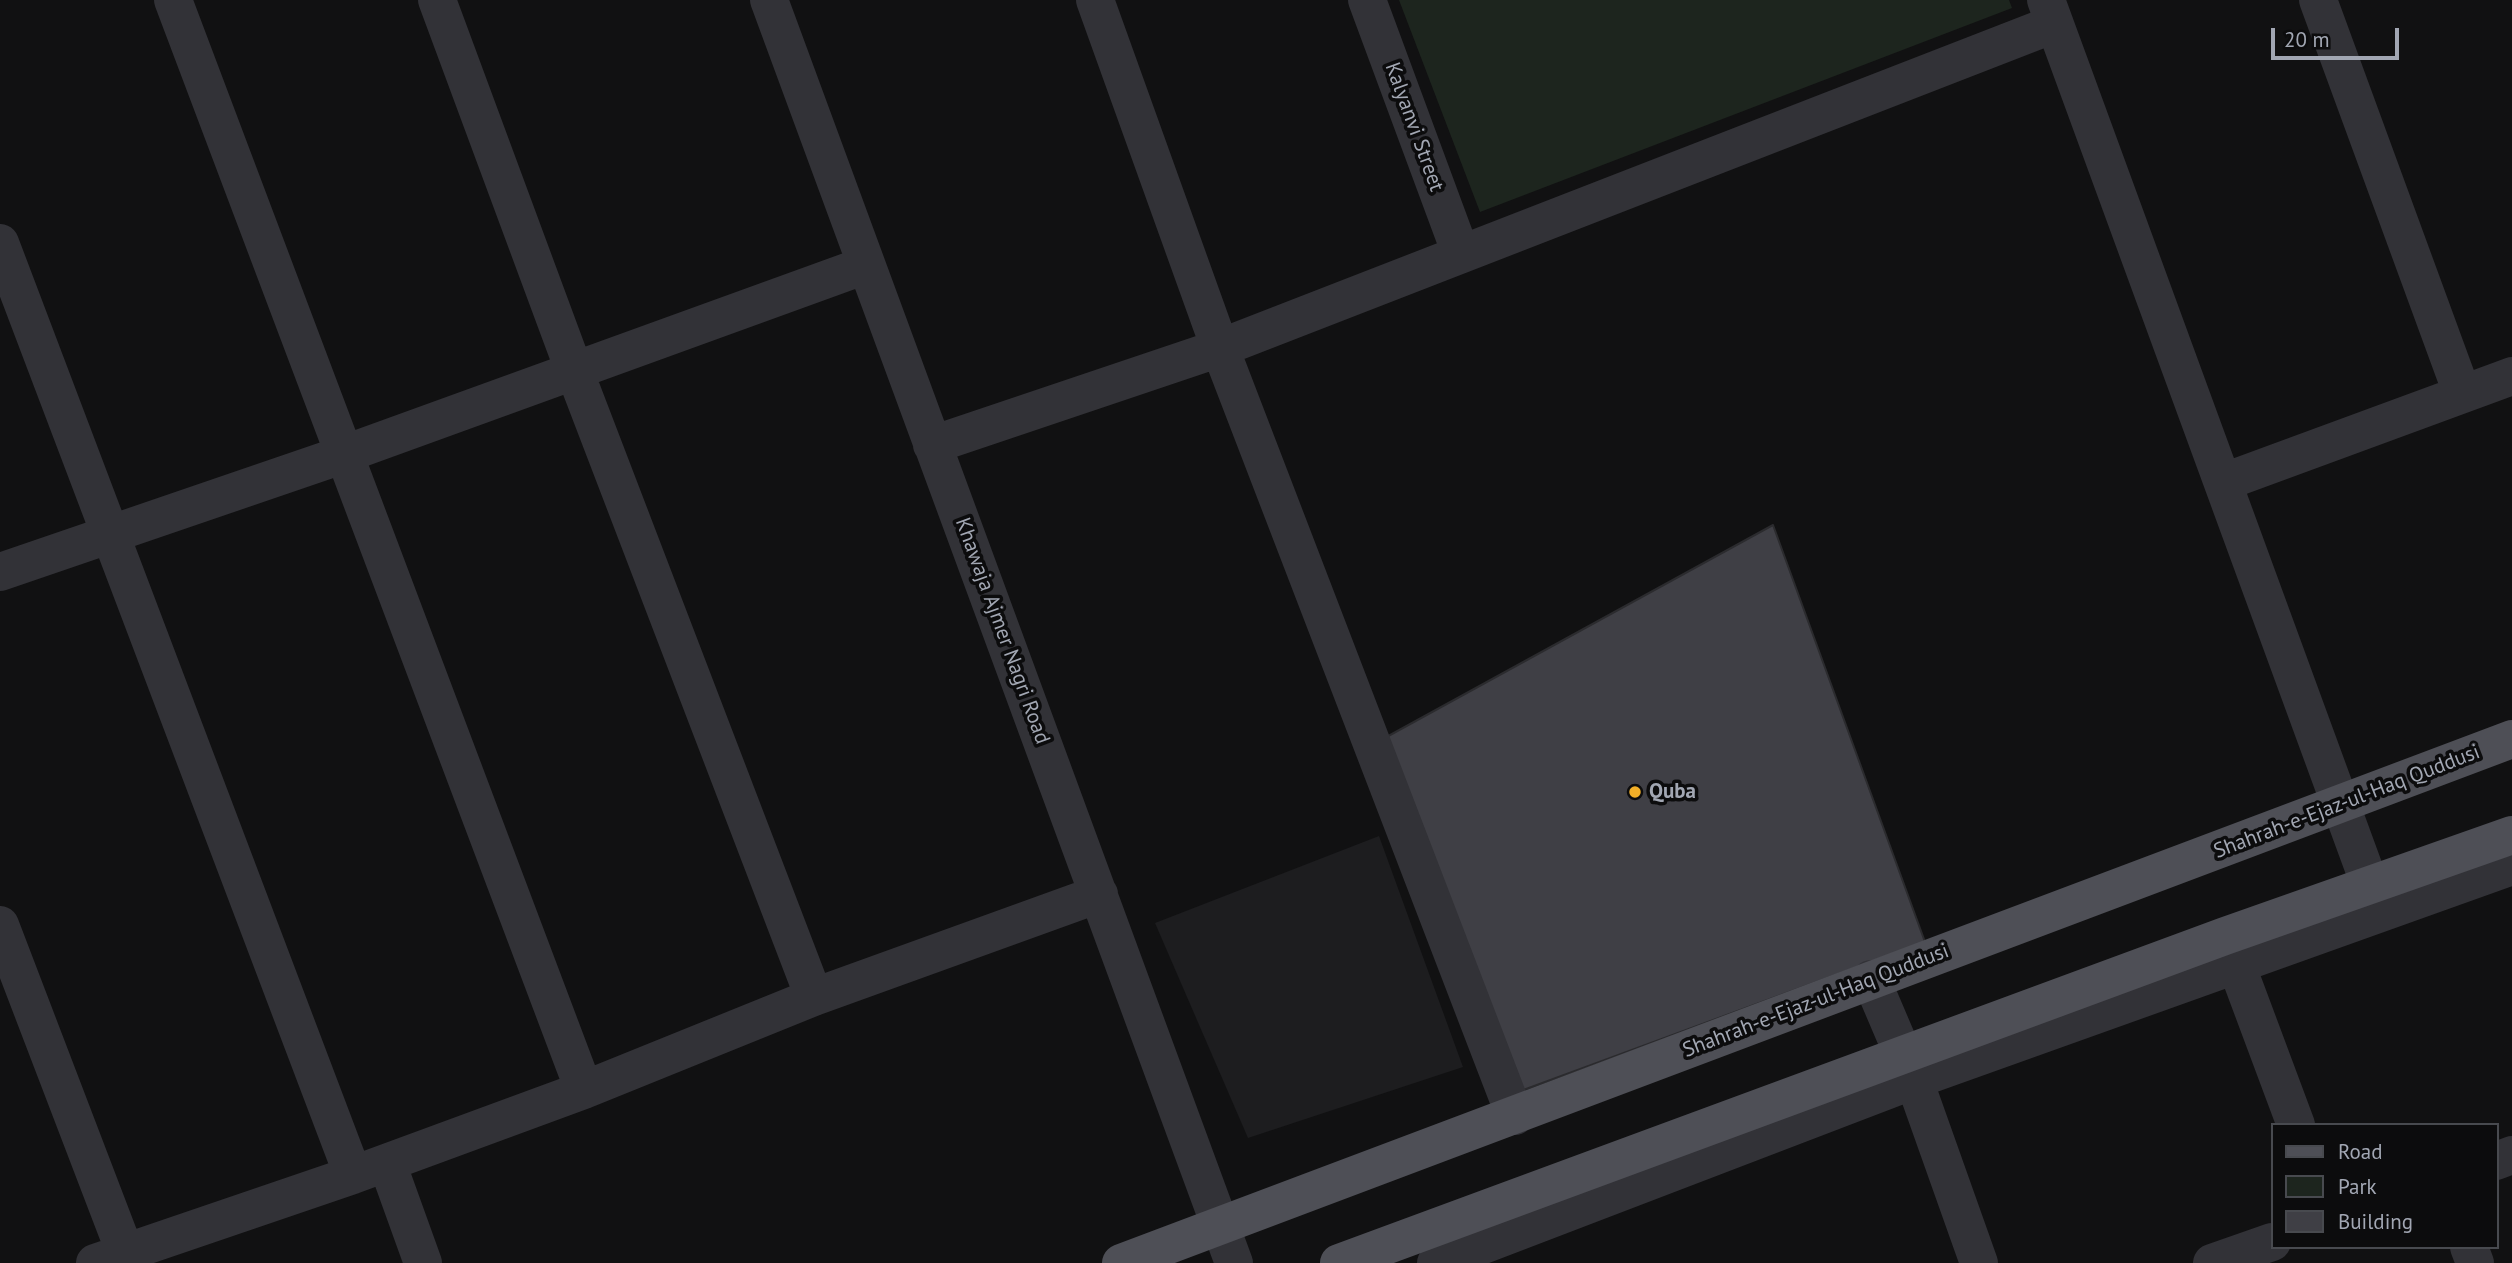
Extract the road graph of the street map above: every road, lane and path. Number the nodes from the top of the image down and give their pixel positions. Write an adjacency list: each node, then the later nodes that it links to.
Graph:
1 (173, 0): 16 (street)
2 (437, 0): 12 (street)
3 (769, 0): 10 (street, Khawaja Ajmer Nagri Road)
4 (1095, 0): 11 (street)
5 (1367, 0): 9 (street, Kalyanvi Street)
6 (2318, 0): 14 (street)
7 (2050, 12): 9 (street); 17 (street)
8 (0, 243): 18 (street)
9 (1461, 254): 11 (street)
10 (866, 265): 12 (street); 15 (street, Khawaja Ajmer Nagri Road)
11 (1220, 348): 15 (street); 32 (street)
12 (574, 370): 16 (street); 29 (street)
13 (2512, 376): 14 (street)
14 (2462, 393): 17 (street)
15 (932, 445): 25 (street, Khawaja Ajmer Nagri Road)
16 (342, 455): 18 (street); 31 (street)
17 (2224, 482): 21 (street)
18 (112, 534): 19 (street); 34 (street)
19 (0, 572)
20 (2512, 739): 21 (main road, Shahrah-e-Ejaz-ul-Haq Quddusi)
21 (2340, 804): 24 (street); 28 (main road, Shahrah-e-Ejaz-ul-Haq Quddusi)
22 (2512, 835): 24 (main road)
23 (2512, 866): 27 (street)
24 (2370, 885): 27 (main road)
25 (1099, 894): 29 (street); 35 (street, Khawaja Ajmer Nagri Road)
26 (0, 925): 37 (street)
27 (2231, 950): 30 (main road); 33 (street)
28 (1871, 979): 30 (street); 32 (main road, Shahrah-e-Ejaz-ul-Haq Quddusi)
29 (814, 997): 31 (street)
30 (1909, 1068): 41 (main road); 42 (street); 43 (street)
31 (584, 1090): 34 (street)
32 (1515, 1116): 35 (main road, Shahrah-e-Ejaz-ul-Haq Quddusi)
33 (2295, 1123)
34 (370, 1169): 37 (street); 38 (street)
35 (1220, 1227): 39 (main road, Shahrah-e-Ejaz-ul-Haq Quddusi); 40 (street, Khawaja Ajmer Nagri Road)
36 (2270, 1243): 44 (street)
37 (110, 1257)
38 (423, 1263)
39 (1121, 1263)
40 (1234, 1263)
41 (1339, 1263)
42 (1436, 1263)
43 (1979, 1263)
44 (2212, 1263)

